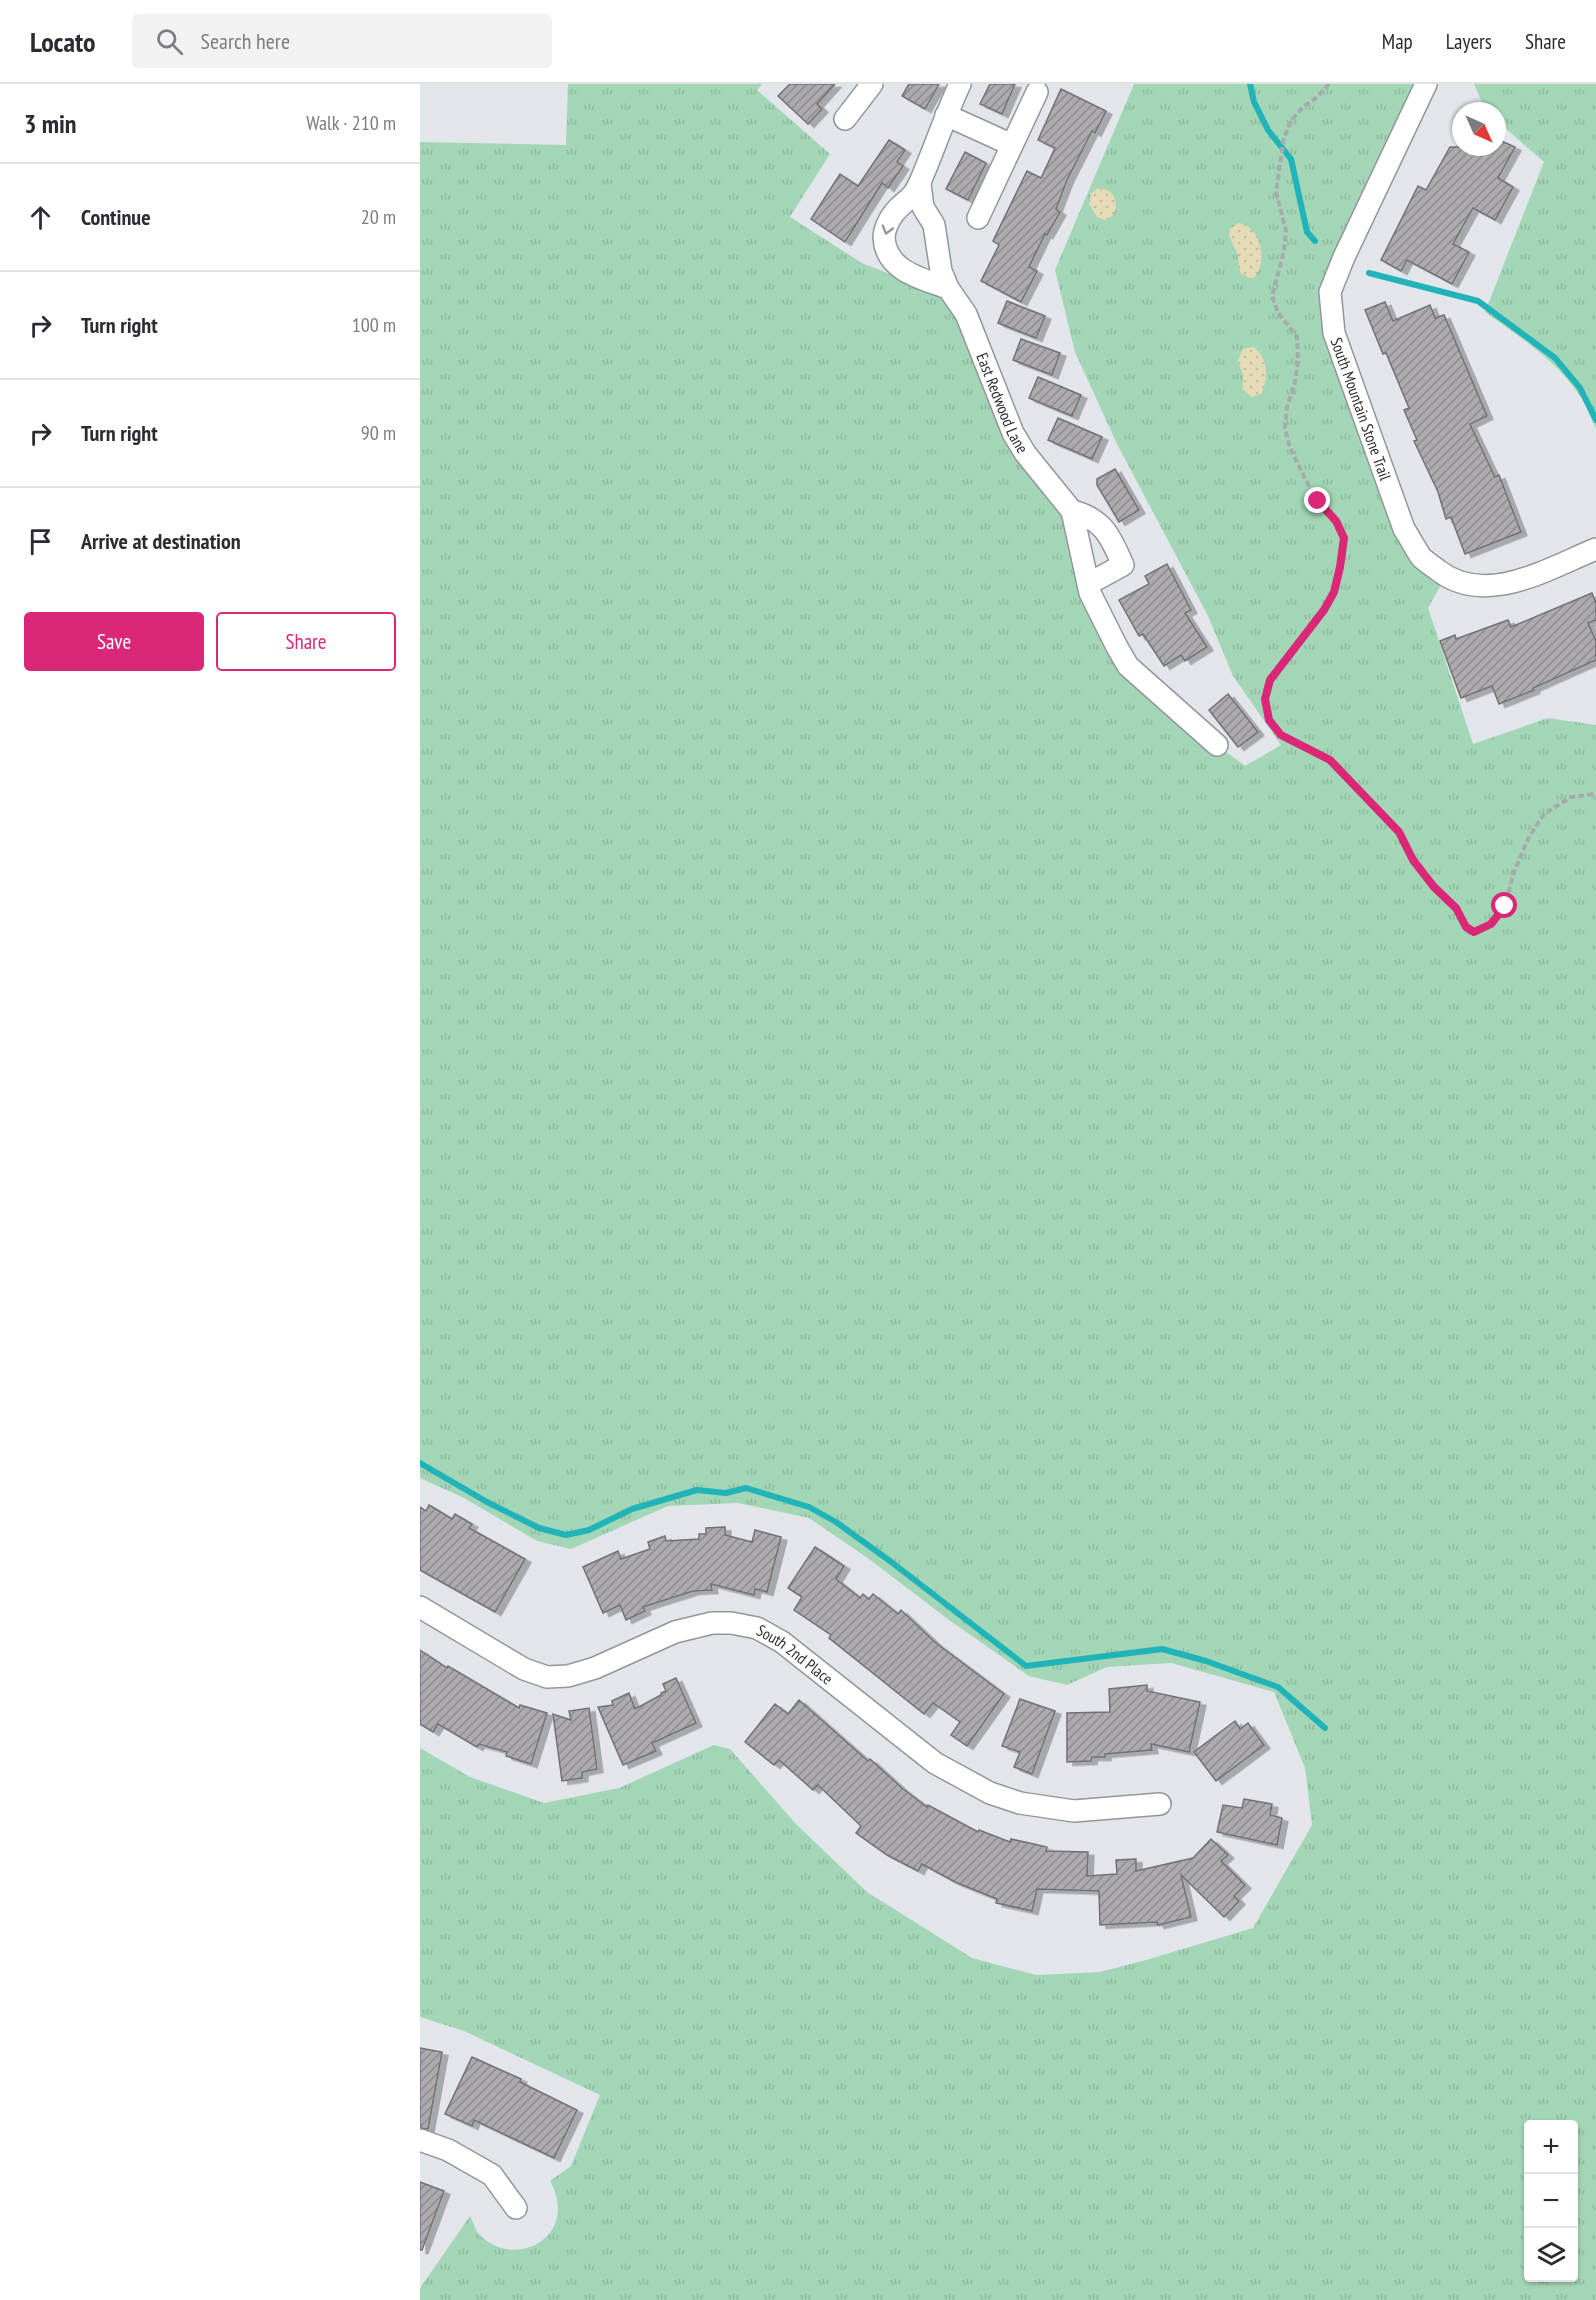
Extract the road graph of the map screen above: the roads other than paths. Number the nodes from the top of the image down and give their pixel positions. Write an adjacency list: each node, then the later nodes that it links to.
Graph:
1 (872, 84): 6 (street)
2 (960, 84): 5 (street)
3 (1426, 84): 12 (street, South Mountain Stone Trail)
4 (1036, 93): 7 (street)
5 (946, 115): 7 (street); 8 (street)
6 (845, 119)
7 (1012, 145): 9 (street)
8 (920, 184): 10 (street, East Redwood Lane); 10 (street, one-way to 10)
9 (978, 218)
10 (948, 288): 11 (street, East Redwood Lane)
11 (1072, 511): 13 (street, East Redwood Lane); 13 (street, East Redwood Lane)
12 (1596, 549)
13 (1088, 584): 14 (street, East Redwood Lane)
14 (1217, 745)
15 (420, 1607): 16 (street, South 2nd Place)
16 (1160, 1804)
17 (420, 2140): 18 (street)
18 (516, 2208)

